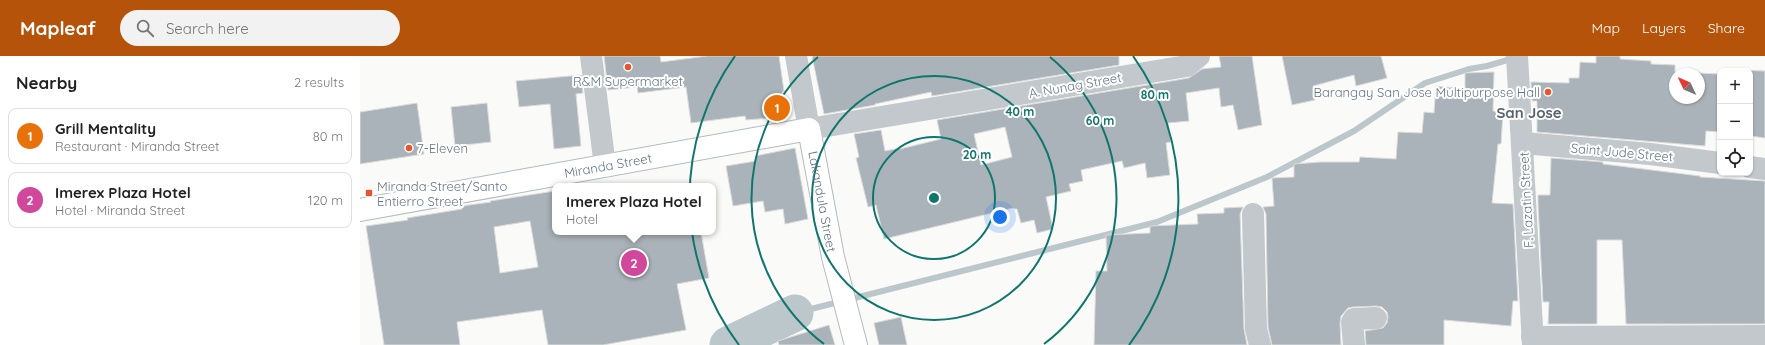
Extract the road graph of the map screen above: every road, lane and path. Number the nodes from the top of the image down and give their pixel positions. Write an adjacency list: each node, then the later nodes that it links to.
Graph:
1 (591, 56): 8 (street)
2 (796, 56): 5 (street, Lakandula Street)
3 (1517, 56): 6 (street, F. Lazatin Street)
4 (1198, 57): 5 (street, A. Nunag Street)
5 (809, 129): 8 (main road, Miranda Street); 16 (main road, Lakandula Street)
6 (1523, 143): 7 (street, Saint Jude Street); 15 (street, F. Lazatin Street)
7 (1717, 163)
8 (605, 166): 11 (main road, Miranda Street)
9 (1753, 167): 10 (street)
10 (1765, 169)
11 (360, 210)
12 (1253, 214): 17 (street)
13 (1376, 318): 18 (street)
14 (1765, 336): 15 (street)
15 (1533, 341)
16 (856, 345)
17 (1260, 345)
18 (1354, 345)

